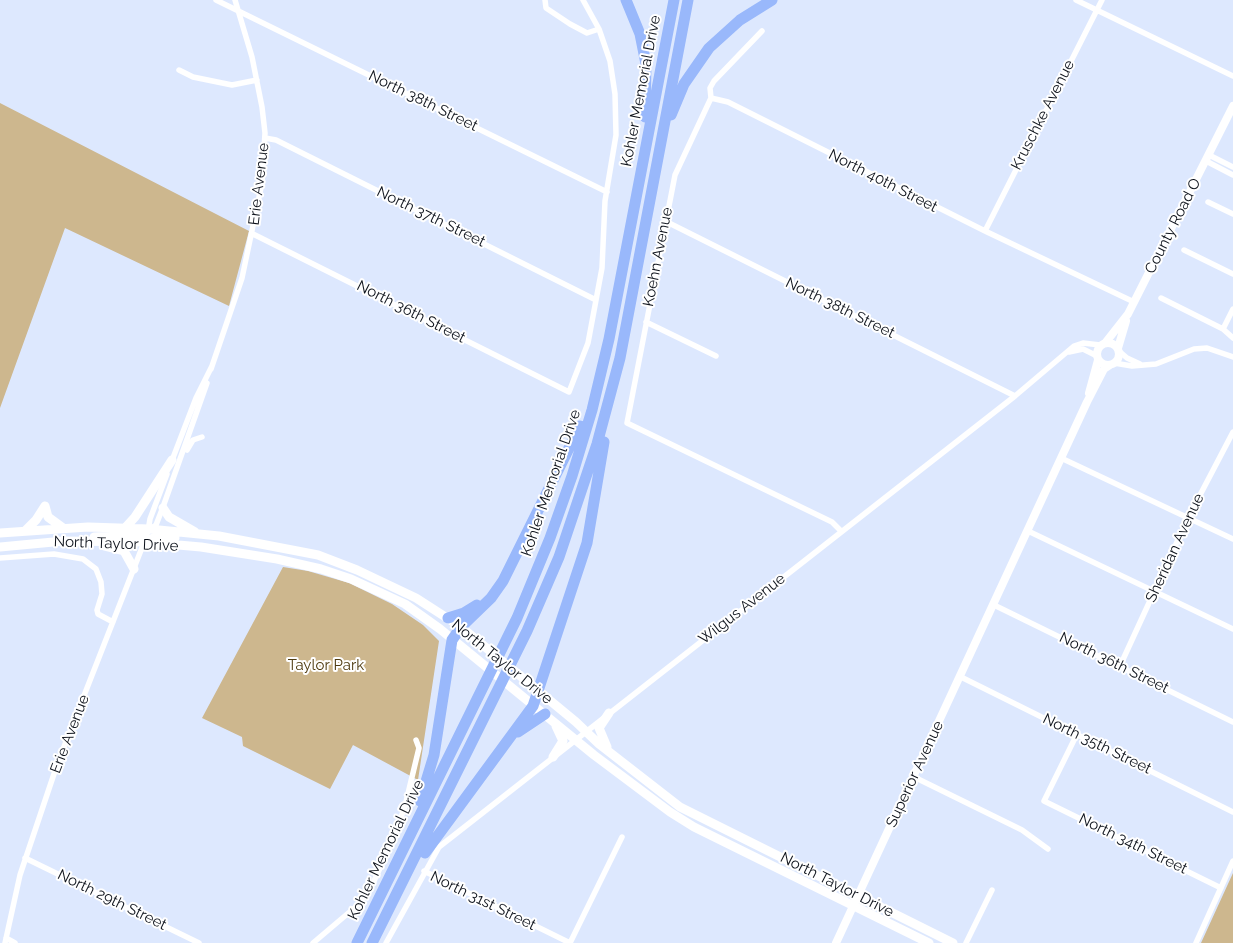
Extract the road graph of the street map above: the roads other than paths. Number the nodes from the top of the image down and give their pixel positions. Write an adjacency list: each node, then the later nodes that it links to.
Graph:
1 (216, 0): 12 (street, North 38th Street)
2 (236, 0): 12 (street, Erie Avenue)
3 (545, 0): 13 (street)
4 (583, 0): 13 (street)
5 (626, 0): 28 (highway)
6 (674, 0): 28 (highway, Kohler Memorial Drive)
7 (688, 0): 25 (highway, Kohler Memorial Drive)
8 (772, 0): 25 (highway)
9 (1076, 0): 11 (street)
10 (1102, 0): 11 (street, Kruschke Avenue)
11 (1097, 10): 16 (street); 30 (street, Kruschke Avenue)
12 (238, 11): 17 (street, Erie Avenue); 24 (street, North 38th Street)
13 (599, 30): 24 (street)
14 (762, 31): 18 (street)
15 (179, 70): 17 (street)
16 (1233, 76)
17 (257, 80): 20 (street, Erie Avenue)
18 (711, 98): 29 (street, Koehn Avenue); 30 (street, North 40th Street)
19 (1233, 106): 21 (street, County Road O)
20 (265, 138): 31 (street, Erie Avenue); 35 (street, North 37th Street)
21 (1207, 158): 22 (street); 23 (street); 36 (street, County Road O)
22 (1233, 166)
23 (1233, 175)
24 (607, 192): 35 (street)
25 (651, 192): 54 (highway, Kohler Memorial Drive)
26 (1208, 202): 27 (street)
27 (1233, 214)
28 (632, 217): 44 (highway, Kohler Memorial Drive)
29 (665, 221): 39 (street, Koehn Avenue); 52 (street, North 38th Street)
30 (985, 231): 36 (street, North 40th Street)
31 (252, 234): 35 (street, North 36th Street); 51 (street, Erie Avenue)
32 (1184, 250): 33 (street)
33 (1233, 274)
34 (1161, 298): 40 (street)
35 (596, 300)
36 (1134, 302): 38 (street, County Road O)
37 (1233, 309): 40 (street)
38 (1128, 314): 42 (street, County Road O); 43 (street)
39 (646, 322): 46 (street); 66 (street, Koehn Avenue)
40 (1223, 329): 41 (street)
41 (1233, 338)
42 (1103, 344): 43 (street); 45 (street, Wilgus Avenue); 48 (street)
43 (1118, 350): 49 (street); 50 (street)
44 (606, 351): 70 (highway); 101 (highway, Kohler Memorial Drive)
45 (1067, 353): 48 (street); 52 (street, Wilgus Avenue)
46 (716, 356)
47 (1233, 357): 50 (street)
48 (1097, 358): 49 (street); 53 (street)
49 (1112, 364): 50 (street); 53 (street)
50 (1145, 365)
51 (212, 366): 58 (street, Erie Avenue); 59 (street, Erie Avenue)
52 (1014, 396): 66 (street, Wilgus Avenue)
53 (1087, 402): 57 (street)
54 (608, 406): 86 (highway); 110 (highway, Kohler Memorial Drive)
55 (1233, 432): 61 (street, Sheridan Avenue)
56 (202, 437): 59 (street)
57 (1061, 458): 61 (street); 67 (street)
58 (172, 460): 63 (main road); 64 (street, Erie Avenue)
59 (173, 482): 60 (street, Erie Avenue)
60 (163, 508): 64 (street, Erie Avenue); 69 (main road)
61 (1188, 518): 71 (street); 77 (street, Sheridan Avenue)
62 (63, 528): 63 (main road, North Taylor Drive); 65 (main road, North Taylor Drive); 65 (main road)
63 (125, 528): 64 (main road, North Taylor Drive)
64 (149, 529): 69 (main road, North Taylor Drive); 72 (main road); 73 (street, Erie Avenue)
65 (25, 531): 68 (main road, North Taylor Drive)
66 (841, 531): 88 (street, Wilgus Avenue)
67 (1028, 531): 77 (street); 78 (street)
68 (0, 533)
69 (200, 534): 73 (main road); 79 (main road, North Taylor Drive)
70 (528, 535): 79 (highway); 81 (highway)
71 (1233, 539)
72 (64, 541): 73 (main road, North Taylor Drive); 74 (main road, North Taylor Drive); 76 (main road)
73 (144, 542): 76 (street, Erie Avenue); 83 (main road, North Taylor Drive)
74 (0, 547)
75 (0, 558): 80 (street)
76 (134, 569): 80 (street, Erie Avenue)
77 (1154, 592): 82 (street); 84 (street, Sheridan Avenue)
78 (994, 605): 84 (street, North 36th Street); 85 (street, Superior Avenue)
79 (448, 618): 81 (main road, North Taylor Drive)
80 (113, 622): 103 (street, Erie Avenue)
81 (460, 627): 83 (highway); 86 (main road, North Taylor Drive)
82 (1233, 629)
83 (452, 640): 87 (main road, North Taylor Drive); 101 (highway)
84 (1120, 666): 90 (street, North 36th Street)
85 (961, 677): 92 (street, North 35th Street); 98 (street, Superior Avenue)
86 (538, 691): 87 (highway); 91 (main road, North Taylor Drive)
87 (533, 706): 89 (main road, North Taylor Drive); 93 (highway)
88 (609, 712): 91 (street, Wilgus Avenue); 96 (main road)
89 (548, 717): 93 (highway); 94 (main road, North Taylor Drive); 97 (main road)
90 (1233, 722)
91 (585, 731): 94 (street, Wilgus Avenue); 96 (main road, North Taylor Drive)
92 (1077, 734): 99 (street, North 35th Street); 106 (street, North 34th Street)
93 (510, 736): 110 (highway)
94 (576, 739): 97 (street, Wilgus Avenue); 109 (main road, North Taylor Drive)
95 (416, 740): 114 (street)
96 (613, 755): 108 (main road, North Taylor Drive)
97 (553, 757): 105 (street, Wilgus Avenue)
98 (914, 777): 102 (street); 108 (street, Superior Avenue)
99 (1233, 812)
100 (622, 837): 118 (street)
101 (404, 847): 115 (highway, Kohler Memorial Drive)
102 (1048, 849)
103 (25, 858): 111 (street, Erie Avenue); 113 (street, North 29th Street)
104 (1233, 861): 106 (street)
105 (424, 872): 117 (street, Wilgus Avenue); 118 (street, North 31st Street)
106 (1221, 888): 123 (street)
107 (992, 890): 122 (street)
108 (858, 897): 109 (street, Superior Avenue); 121 (main road, North Taylor Drive)
109 (854, 906): 119 (street, Superior Avenue); 120 (main road, North Taylor Drive)
110 (383, 920): 116 (highway, Kohler Memorial Drive)
111 (5, 941): 112 (street)
112 (15, 943)
113 (199, 943)
114 (313, 943)
115 (357, 943)
116 (372, 943)
117 (386, 943)
118 (570, 943)
119 (836, 943)
120 (929, 943)
121 (953, 943)
122 (966, 943)
123 (1196, 943)

